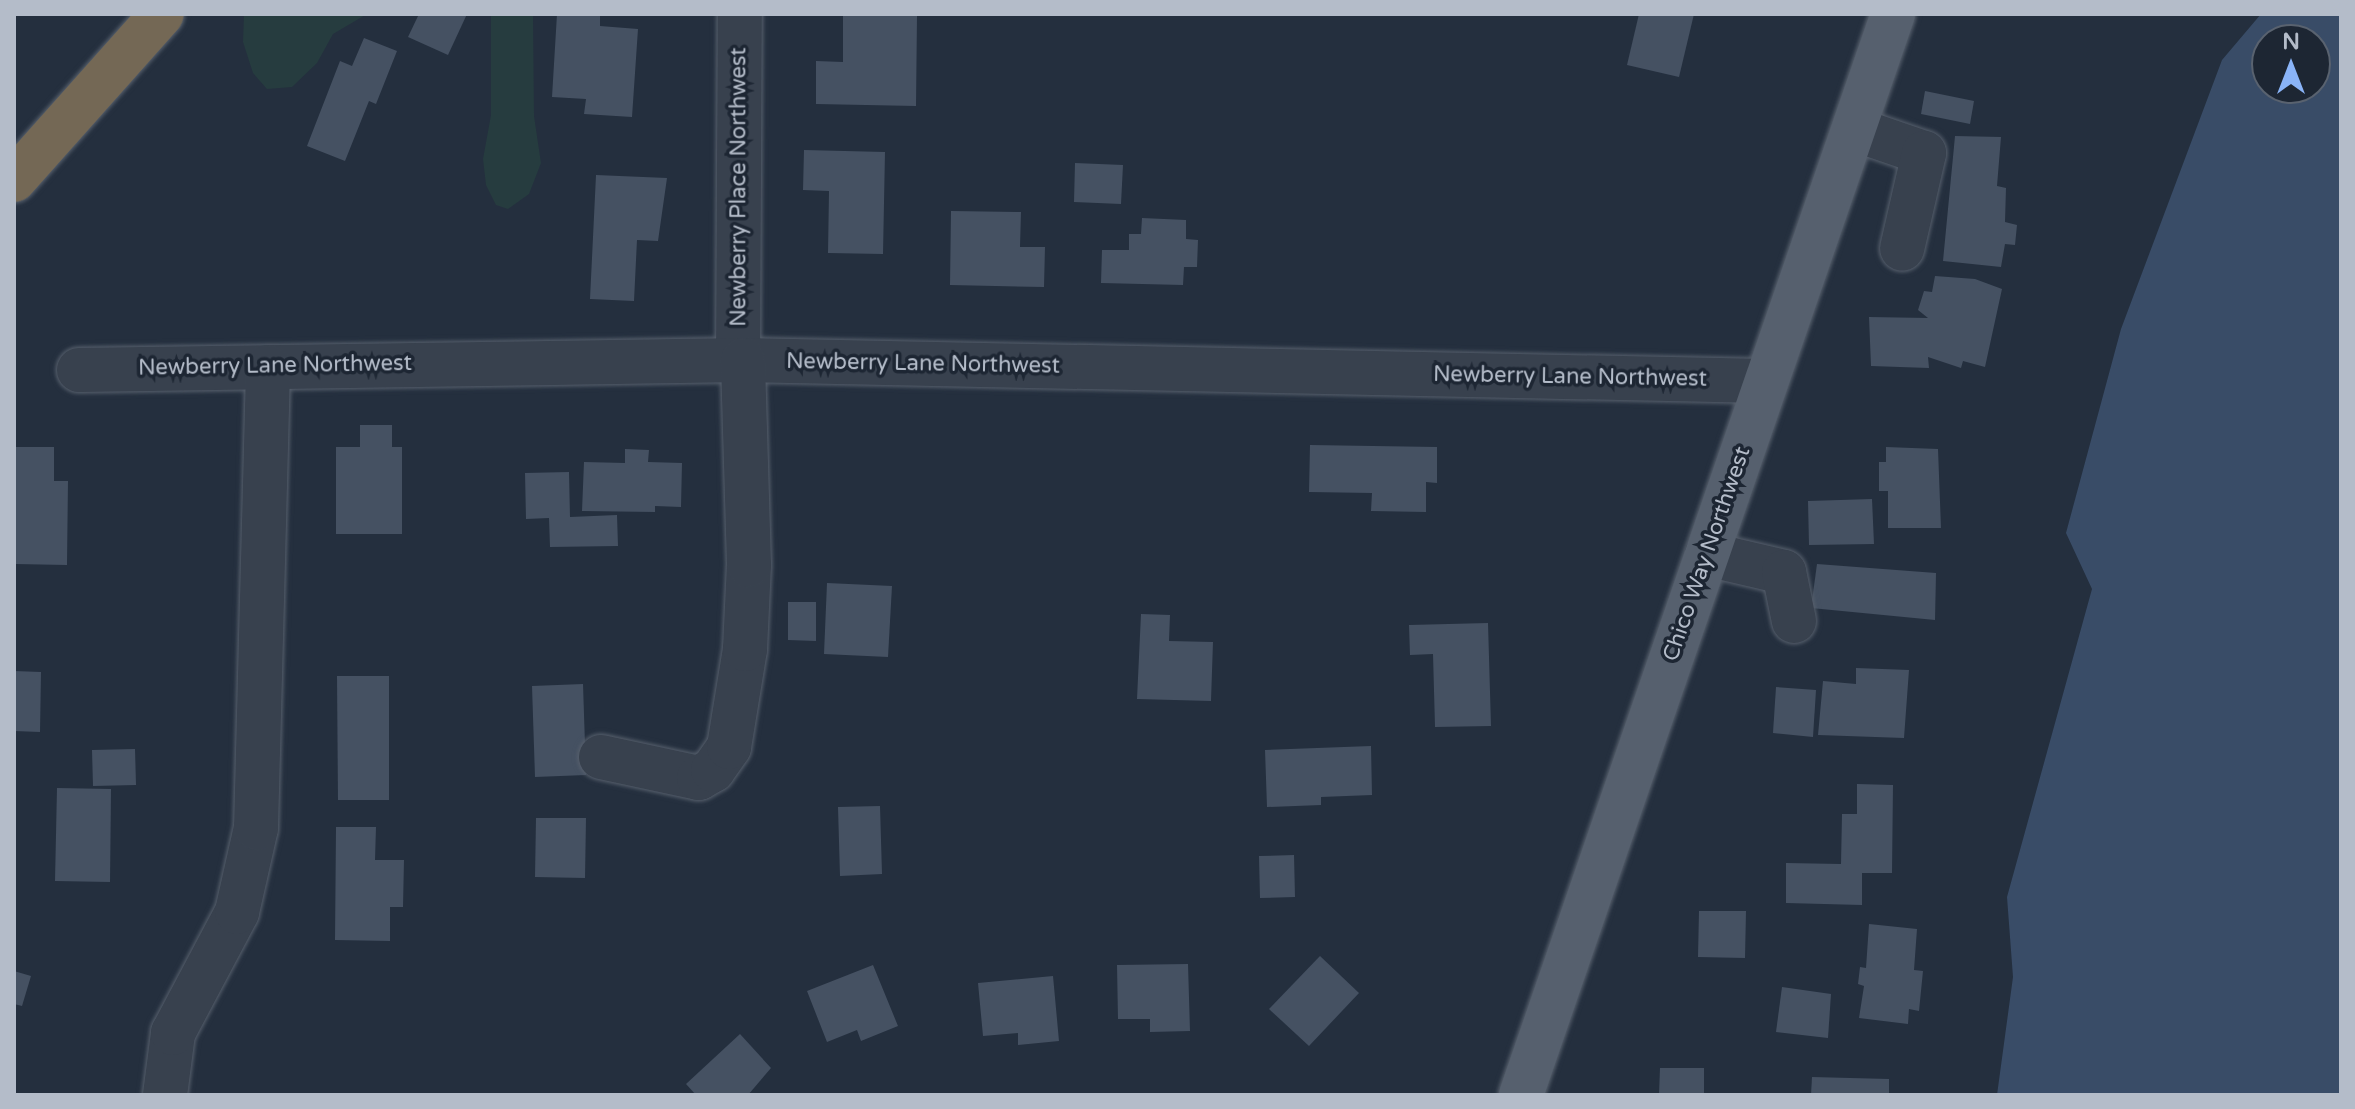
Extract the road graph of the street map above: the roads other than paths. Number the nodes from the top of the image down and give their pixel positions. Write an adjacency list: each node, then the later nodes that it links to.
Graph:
1 (162, 14): 5 (highway)
2 (740, 14): 7 (street, Newberry Place Northwest)
3 (1893, 14): 4 (main road, Chico Way Northwest)
4 (1854, 129): 6 (street); 10 (main road, Chico Way Northwest)
5 (14, 180)
6 (1902, 249)
7 (740, 360): 8 (street, Newberry Lane Northwest); 10 (street, Newberry Lane Northwest); 13 (street, Newberry Place Northwest)
8 (268, 367): 9 (street, Newberry Lane Northwest); 14 (street)
9 (79, 370)
10 (1766, 381): 11 (main road, Chico Way Northwest)
11 (1707, 554): 12 (street); 15 (main road, Chico Way Northwest)
12 (1794, 621)
13 (601, 757)
14 (165, 1095)
15 (1521, 1095)

